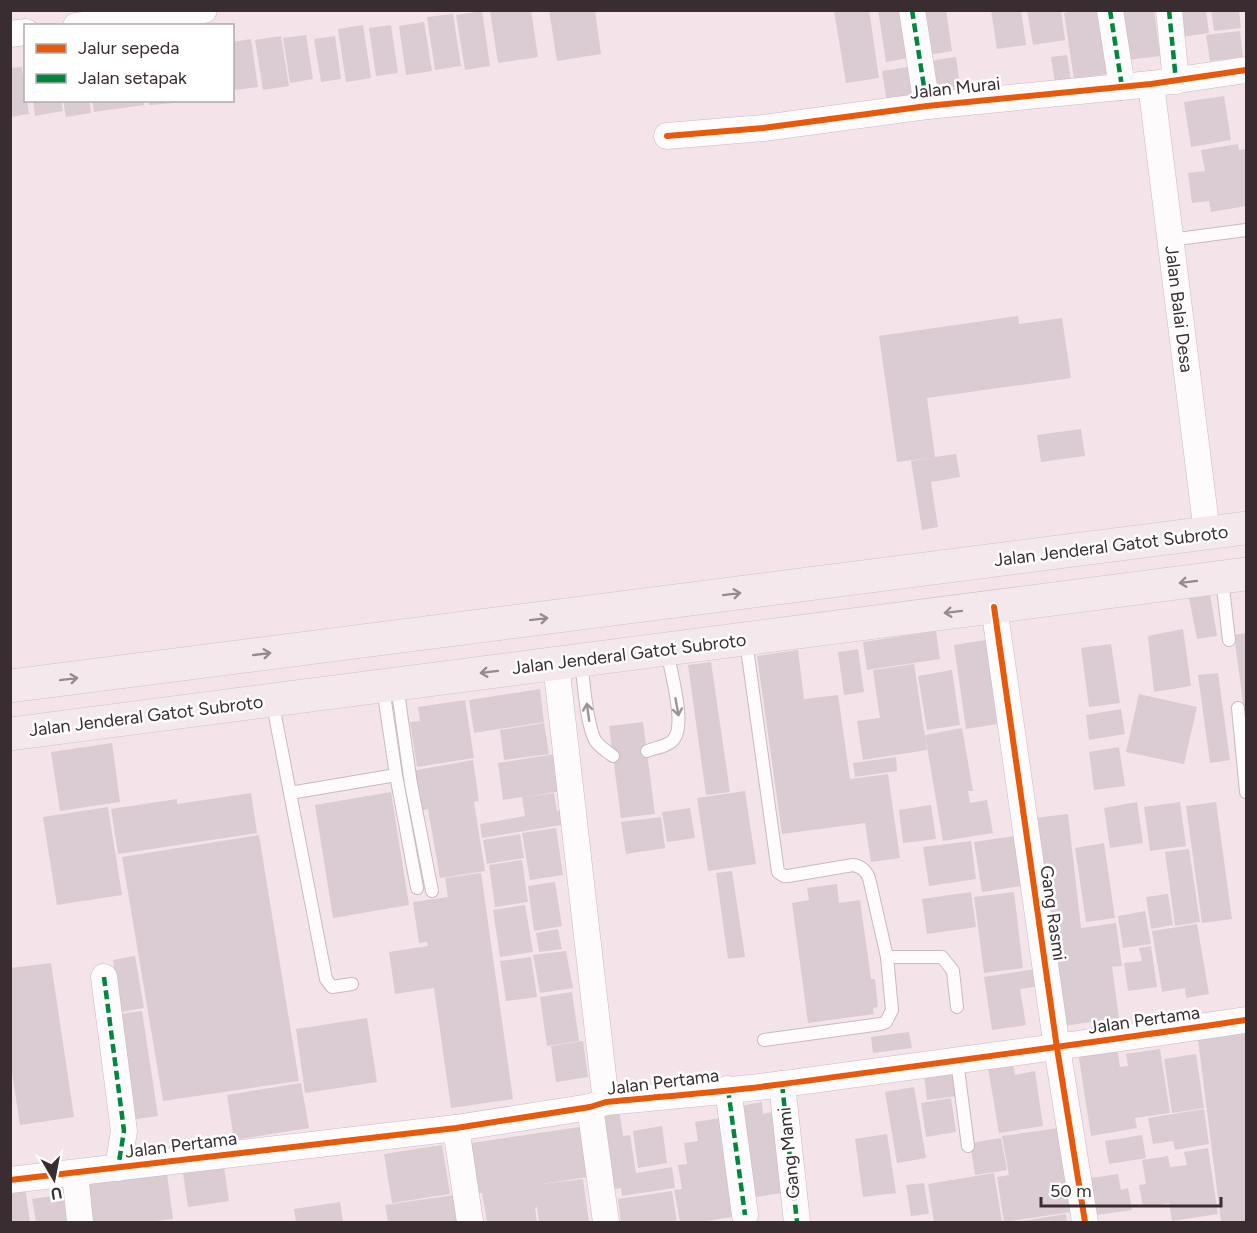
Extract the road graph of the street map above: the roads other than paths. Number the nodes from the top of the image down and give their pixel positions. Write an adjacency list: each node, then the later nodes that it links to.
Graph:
1 (204, 10): 5 (street)
2 (912, 10): 11 (street)
3 (1110, 10): 10 (street)
4 (1168, 10): 8 (street)
5 (146, 14): 6 (street)
6 (88, 24)
7 (1246, 70): 8 (street, Jalan Murai)
8 (1176, 81): 9 (street, Jalan Murai)
9 (1151, 84): 10 (street, Jalan Murai); 14 (street, Jalan Balai Desa)
10 (1122, 87): 11 (street, Jalan Murai)
11 (927, 106): 12 (street, Jalan Murai)
12 (668, 136)
13 (1246, 230): 14 (lane)
14 (1170, 240): 16 (street, Jalan Balai Desa)
15 (1246, 528): 16 (main road, Jalan Jenderal Gatot Subroto)
16 (1208, 533): 24 (main road, Jalan Jenderal Gatot Subroto, one-way to 16)
17 (1234, 576): 18 (main road, Jalan Jenderal Gatot Subroto, one-way to 18); 20 (lane)
18 (994, 607): 19 (main road, Jalan Jenderal Gatot Subroto, one-way to 19); 41 (street, Gang Rasmi)
19 (746, 639): 21 (main road, Jalan Jenderal Gatot Subroto); 35 (lane)
20 (1229, 640)
21 (667, 649): 22 (main road, Jalan Jenderal Gatot Subroto); 28 (lane, one-way to 28)
22 (568, 662): 23 (main road, Jalan Jenderal Gatot Subroto, one-way to 23); 29 (lane, one-way to 22); 45 (street)
23 (390, 685): 25 (main road, Jalan Jenderal Gatot Subroto); 30 (lane); 34 (lane)
24 (10, 686)
25 (272, 700): 27 (main road, Jalan Jenderal Gatot Subroto); 32 (lane)
26 (1238, 708): 31 (lane)
27 (10, 734)
28 (647, 751)
29 (613, 756)
30 (396, 775): 32 (lane); 33 (lane)
31 (1246, 792)
32 (290, 793): 37 (lane)
33 (417, 888)
34 (432, 891)
35 (887, 957): 38 (lane); 40 (lane)
36 (104, 976): 48 (street)
37 (352, 984)
38 (957, 1007)
39 (1246, 1020): 41 (street, Jalan Pertama)
40 (764, 1040)
41 (1058, 1048): 42 (street, Jalan Pertama); 56 (street, Gang Rasmi)
42 (957, 1061): 43 (street, Jalan Pertama); 47 (lane)
43 (782, 1084): 44 (street, Jalan Pertama); 55 (street, Gang Mami)
44 (728, 1089): 45 (street, Jalan Pertama); 51 (street)
45 (598, 1104): 46 (street, Jalan Pertama); 54 (street)
46 (456, 1128): 48 (street, Jalan Pertama); 53 (street)
47 (968, 1146)
48 (118, 1168): 49 (street, Jalan Pertama)
49 (75, 1173): 50 (street, Jalan Pertama); 52 (street)
50 (10, 1180)
51 (746, 1215)
52 (80, 1222)
53 (470, 1222)
54 (606, 1222)
55 (796, 1222)
56 (1085, 1222)

